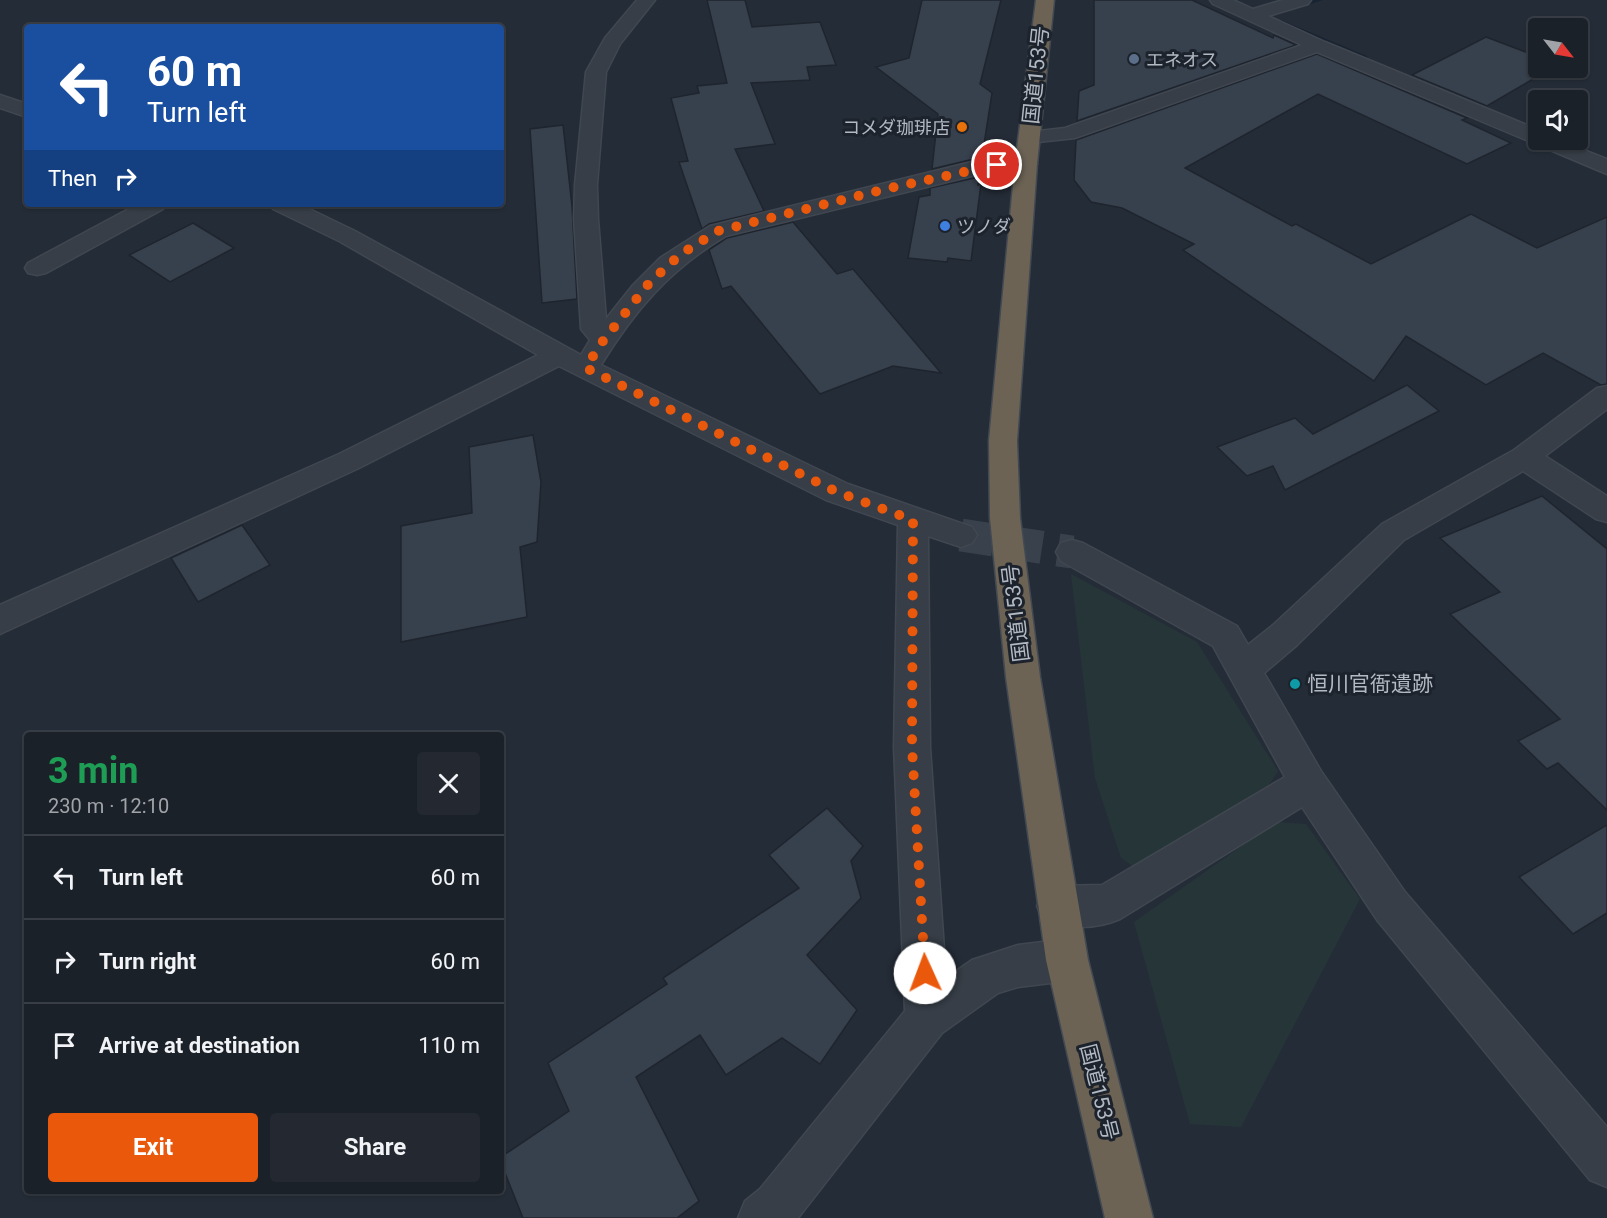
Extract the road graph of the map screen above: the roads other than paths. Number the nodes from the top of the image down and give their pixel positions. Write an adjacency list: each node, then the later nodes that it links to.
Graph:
1 (646, 0): 16 (street)
2 (1045, 0): 11 (highway, 国道153号)
3 (1219, 0): 5 (street)
4 (1302, 0): 5 (street)
5 (1252, 15): 6 (street)
6 (1318, 46): 9 (street); 11 (street)
7 (0, 101): 8 (street)
8 (24, 110)
9 (1528, 134)
10 (1566, 150): 12 (street)
11 (1027, 151): 16 (street); 28 (highway, 国道153号)
12 (1607, 167)
13 (149, 207): 15 (street)
14 (286, 207): 17 (street)
15 (37, 268)
16 (604, 339): 18 (street)
17 (559, 355): 18 (street); 25 (street)
18 (586, 368): 22 (street)
19 (1607, 394): 20 (street)
20 (1524, 457): 21 (street); 26 (street)
21 (1607, 511)
22 (913, 520): 23 (street); 30 (street)
23 (961, 535)
24 (1072, 552): 26 (street)
25 (0, 620)
26 (1245, 668): 27 (street)
27 (1308, 783): 28 (street); 31 (street)
28 (1057, 906): 29 (highway, 国道153号)
29 (1066, 960): 30 (street); 33 (highway, 国道153号)
30 (927, 1018): 32 (street)
31 (1607, 1163)
32 (762, 1218)
33 (1129, 1218)

